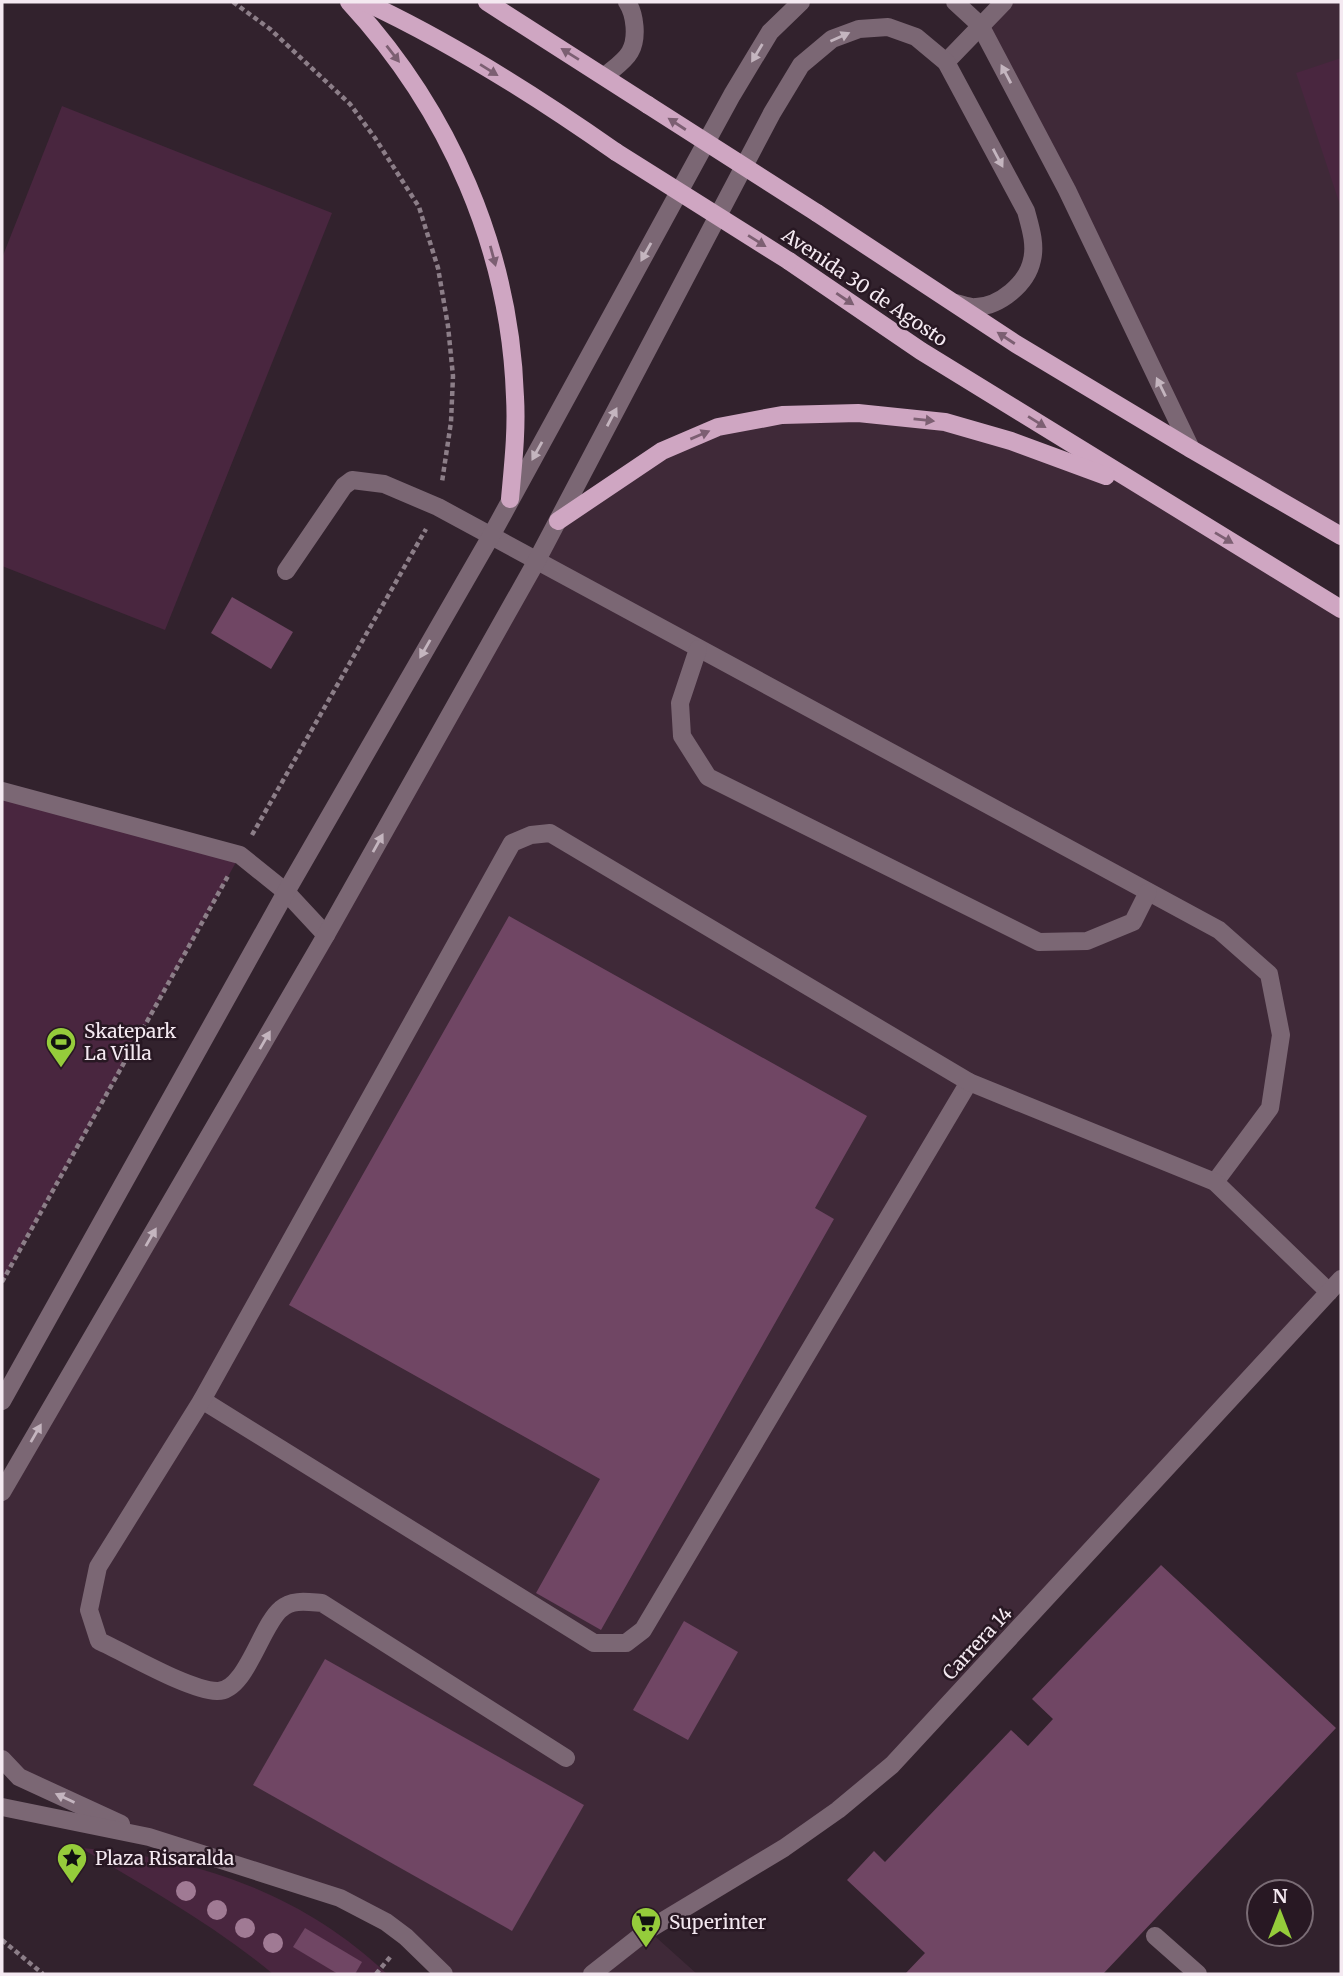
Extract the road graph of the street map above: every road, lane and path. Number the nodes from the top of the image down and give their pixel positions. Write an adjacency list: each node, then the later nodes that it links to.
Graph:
1 (233, 2): 16 (path)
2 (349, 2): 14 (main road, one-way to 14)
3 (365, 2): 15 (main road, Avenida 30 de Agosto, one-way to 15, bridge)
4 (487, 2): 11 (main road, Avenida 30 de Agosto, one-way to 4)
5 (801, 2): 14 (street, one-way to 14)
6 (955, 2): 9 (street)
7 (1004, 2): 9 (street)
8 (633, 5): 11 (street)
9 (980, 25): 10 (street); 13 (street, one-way to 9)
10 (946, 62): 12 (street, one-way to 12); 17 (street, one-way to 10)
11 (605, 76): 12 (main road, Avenida 30 de Agosto, one-way to 11, bridge)
12 (951, 302): 13 (main road, Avenida 30 de Agosto, one-way to 12)
13 (1191, 449): 19 (main road, Avenida 30 de Agosto)
14 (510, 499): 18 (street)
15 (1166, 502): 17 (main road, one-way to 15); 22 (main road, Avenida 30 de Agosto, one-way to 22)
16 (438, 507): 18 (street); 21 (street); 25 (path)
17 (558, 521): 20 (street)
18 (491, 536): 20 (street); 26 (street, one-way to 26)
19 (1341, 536)
20 (536, 562): 23 (street); 28 (street, one-way to 20)
21 (286, 571)
22 (1341, 609)
23 (698, 649): 27 (street); 27 (street)
24 (2, 790): 25 (street)
25 (240, 855): 26 (street); 31 (path)
26 (286, 892): 28 (street); 33 (street)
27 (1148, 892): 30 (street)
28 (326, 934): 35 (street, one-way to 28)
29 (969, 1082): 30 (street); 34 (street); 34 (street)
30 (1215, 1182): 32 (street)
31 (2, 1282)
32 (1335, 1286): 44 (street, Carrera 14)
33 (2, 1401)
34 (202, 1401): 36 (street)
35 (2, 1492)
36 (566, 1758)
37 (2, 1759): 39 (street, one-way to 37)
38 (2, 1807): 39 (street)
39 (149, 1837): 43 (street)
40 (1155, 1936): 45 (street)
41 (2, 1940): 42 (path)
42 (43, 1974)
43 (444, 1974)
44 (592, 1974)
45 (1198, 1974)

